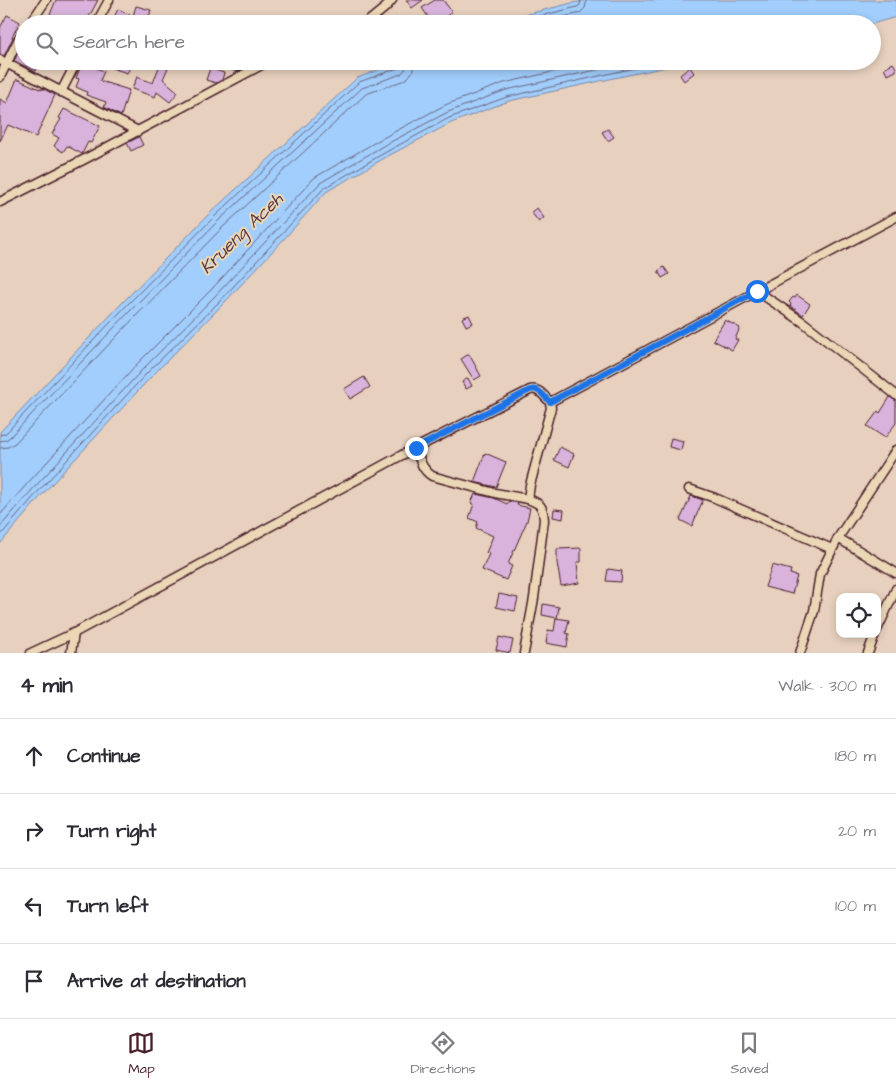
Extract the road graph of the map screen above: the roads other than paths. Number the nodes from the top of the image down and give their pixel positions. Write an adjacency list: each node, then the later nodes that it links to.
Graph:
1 (46, 0): 4 (street)
2 (109, 0): 5 (street)
3 (392, 0): 6 (street)
4 (36, 15)
5 (101, 15)
6 (376, 15)
7 (15, 44): 8 (street)
8 (3, 62): 9 (street); 13 (street)
9 (15, 68)
10 (18, 70): 14 (street)
11 (72, 70): 14 (street)
12 (252, 70): 15 (street)
13 (0, 77)
14 (61, 92): 15 (street)
15 (138, 131): 16 (street)
16 (0, 202)
17 (896, 217): 18 (street)
18 (757, 291): 19 (street); 20 (street)
19 (896, 394)
20 (550, 402): 21 (street); 24 (street)
21 (416, 448): 24 (street); 30 (street)
22 (896, 450): 25 (street)
23 (689, 488): 26 (street)
24 (528, 499): 34 (street)
25 (838, 538): 26 (street); 27 (street)
26 (832, 550): 35 (street)
27 (896, 573)
28 (896, 589): 29 (street)
29 (881, 621)
30 (74, 633): 32 (street); 33 (street)
31 (874, 638): 36 (street)
32 (31, 653)
33 (71, 653)
34 (524, 653)
35 (800, 653)
36 (868, 653)

